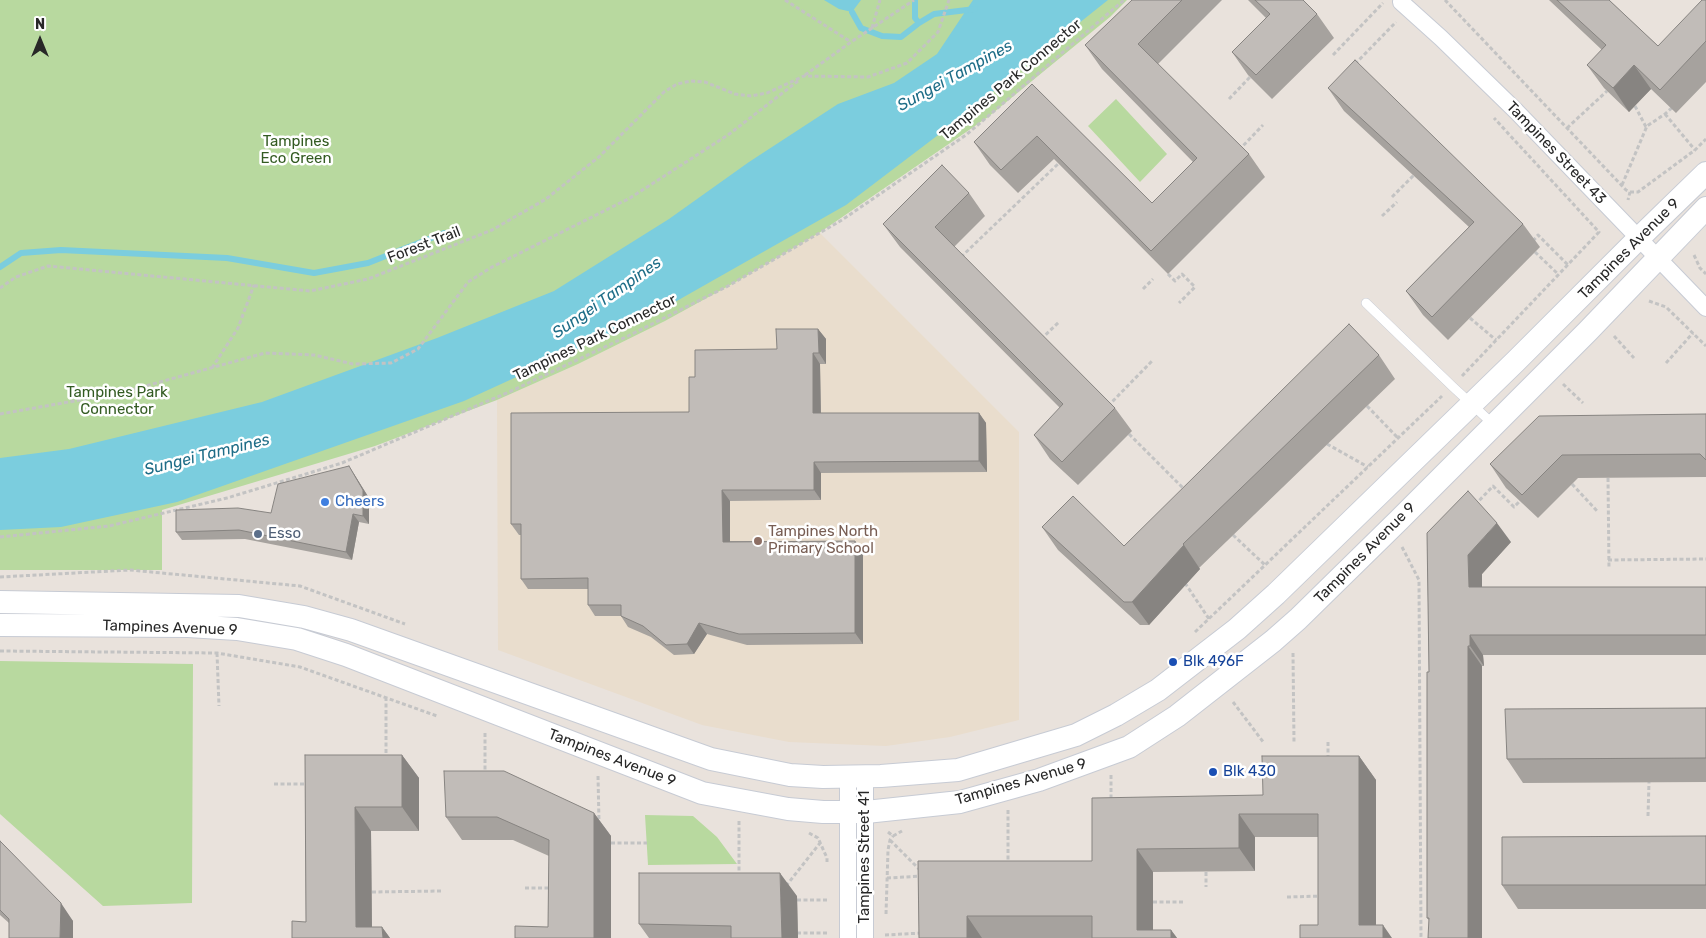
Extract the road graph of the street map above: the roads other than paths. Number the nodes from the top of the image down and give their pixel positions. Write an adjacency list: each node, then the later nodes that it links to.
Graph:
1 (1401, 10): 4 (street, Tampines Street 43)
2 (1706, 173): 4 (main road, Tampines Avenue 9)
3 (1706, 208): 5 (main road, Tampines Avenue 9)
4 (1638, 238): 5 (street, Tampines Street 43); 8 (main road, Tampines Avenue 9)
5 (1658, 258): 7 (street, Tampines Street 43); 9 (main road, Tampines Avenue 9)
6 (1366, 302): 8 (lane)
7 (1706, 308)
8 (1471, 404): 9 (lane); 12 (main road, Tampines Avenue 9)
9 (1494, 424): 13 (main road, Tampines Avenue 9)
10 (0, 602): 12 (main road, Tampines Avenue 9)
11 (0, 625): 13 (main road, Tampines Avenue 9)
12 (857, 777): 13 (street, Tampines Street 41)
13 (857, 813): 14 (street, Tampines Street 41); 15 (street, Tampines Street 41)
14 (848, 938)
15 (866, 938)

